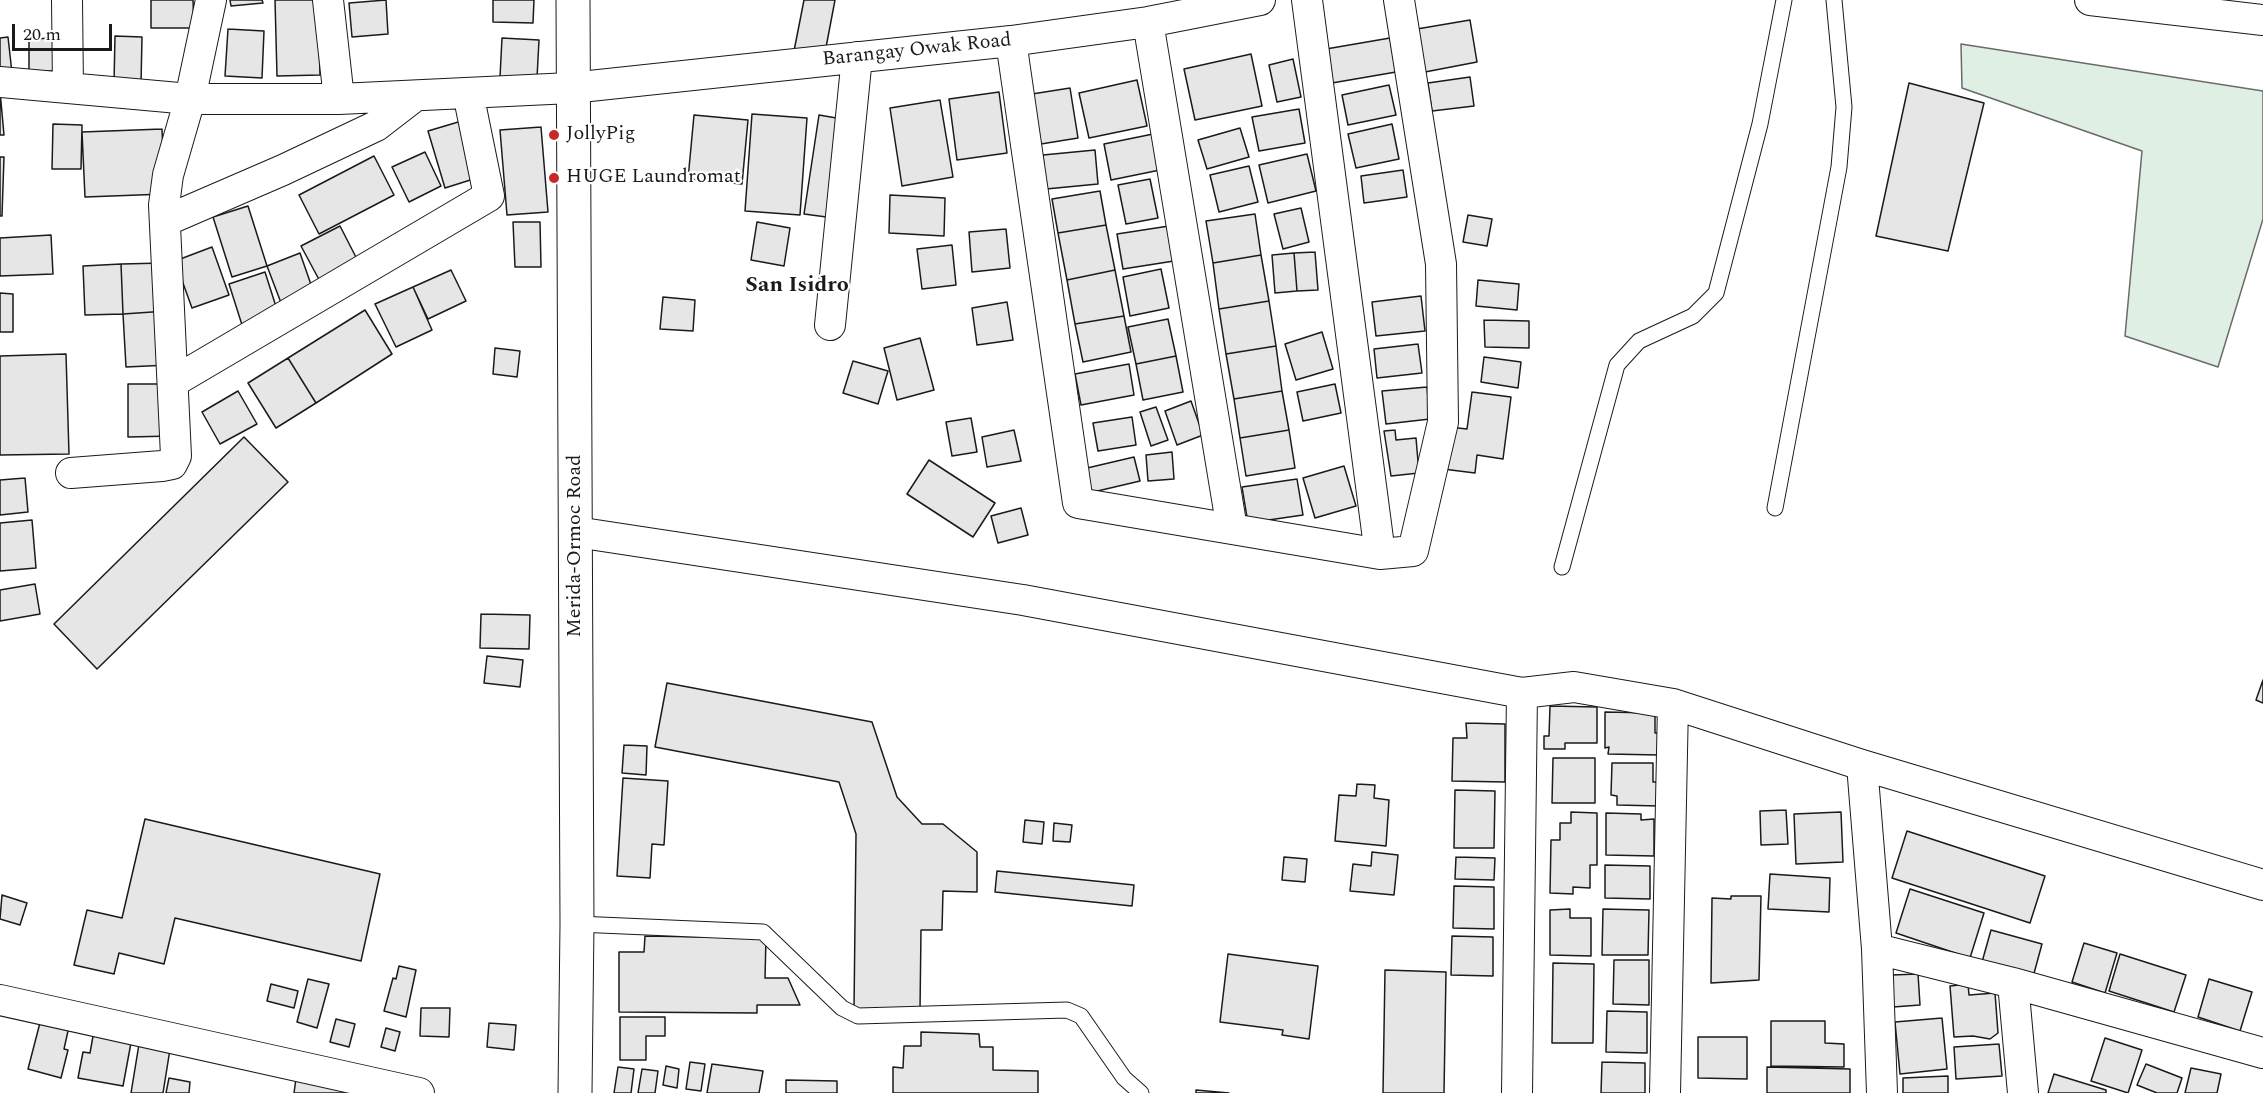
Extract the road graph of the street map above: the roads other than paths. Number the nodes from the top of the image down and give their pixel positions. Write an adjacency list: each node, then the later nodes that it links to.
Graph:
1 (66, 0): 17 (street)
2 (211, 0): 21 (street)
3 (328, 0): 22 (street)
4 (573, 0): 18 (highway, Merida-Ormoc Road)
5 (1260, 0): 13 (street, Barangay Owak Road)
6 (1307, 0): 30 (street)
7 (1399, 0): 30 (street)
8 (1784, 0): 31 (lane)
9 (1833, 0): 27 (lane)
10 (2090, 0): 11 (street)
11 (2225, 8): 12 (street)
12 (2263, 20)
13 (1148, 22): 14 (street, Barangay Owak Road); 28 (street)
14 (1011, 40): 15 (street, Barangay Owak Road); 28 (street)
15 (857, 57): 18 (street, Barangay Owak Road); 24 (street)
16 (0, 82): 17 (street, Barangay Owak Road)
17 (68, 88): 21 (street, Barangay Owak Road)
18 (572, 88): 19 (street, Barangay Owak Road); 29 (highway, Merida-Ormoc Road)
19 (468, 93): 20 (street, Barangay Owak Road); 25 (street)
20 (415, 96): 22 (street, Barangay Owak Road); 23 (street)
21 (190, 99): 22 (street, Barangay Owak Road); 23 (street)
22 (339, 99)
23 (165, 220): 25 (street)
24 (830, 325)
25 (173, 382): 26 (street)
26 (71, 473)
27 (1775, 508)
28 (1232, 529): 30 (street)
29 (576, 532): 32 (street); 36 (highway, Merida-Ormoc Road)
30 (1380, 554)
31 (1562, 567)
32 (1522, 693): 33 (street); 44 (street)
33 (1673, 704): 34 (street); 45 (street)
34 (1862, 765): 35 (street); 37 (street)
35 (2263, 885)
36 (577, 924): 42 (highway, Merida-Ormoc Road); 43 (lane)
37 (1877, 949): 38 (street); 46 (street)
38 (2013, 983): 40 (street); 47 (street)
39 (0, 1000): 41 (street)
40 (2263, 1053)
41 (419, 1093)
42 (575, 1093)
43 (1141, 1093)
44 (1516, 1093)
45 (1665, 1093)
46 (1882, 1093)
47 (2023, 1093)

